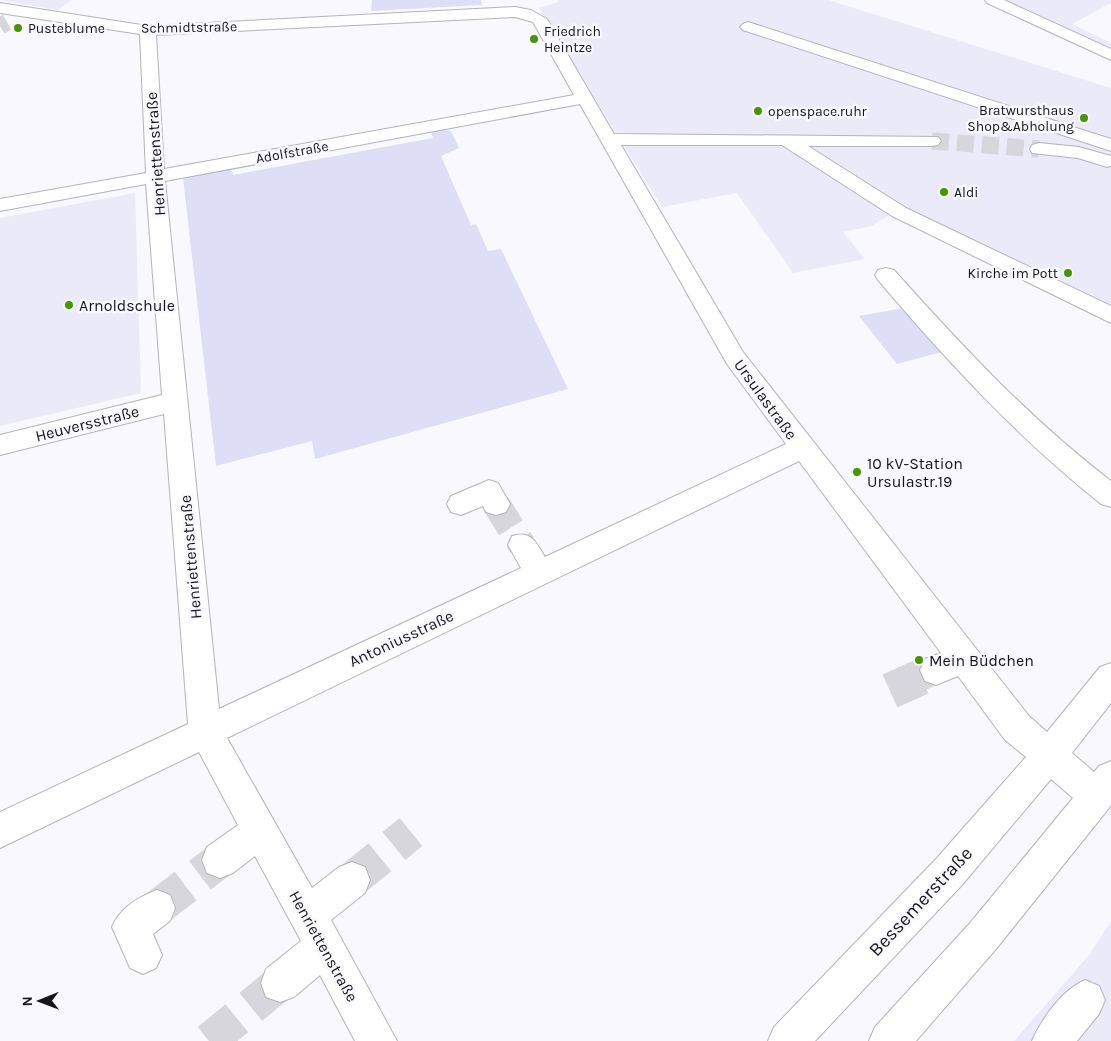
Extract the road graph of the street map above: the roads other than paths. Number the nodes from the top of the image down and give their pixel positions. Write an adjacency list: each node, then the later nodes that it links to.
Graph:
1 (992, 0): 6 (street)
2 (499, 6): 4 (street, Schmidtstraße); 8 (street, Schmidtstraße)
3 (1044, 6): 6 (street)
4 (526, 13): 10 (street, Ursulastraße)
5 (3, 15): 8 (street, Schmidtstraße)
6 (1029, 16): 9 (street)
7 (748, 27): 14 (street)
8 (148, 30): 17 (street, Henriettenstraße)
9 (1111, 55)
10 (585, 98): 11 (street, Ursulastraße); 17 (street, Adolfstraße)
11 (609, 139): 12 (street); 23 (street, Ursulastraße)
12 (786, 140): 13 (street); 20 (street)
13 (932, 141)
14 (1111, 145)
15 (1039, 149): 16 (street)
16 (1111, 162)
17 (156, 177): 18 (street, Adolfstraße); 21 (street, Henriettenstraße)
18 (0, 205)
19 (886, 275): 24 (street)
20 (1111, 315)
21 (174, 402): 22 (street, Heuversstraße); 30 (street, Henriettenstraße)
22 (0, 445)
23 (802, 448): 28 (street, Antoniusstraße); 31 (street, Ursulastraße)
24 (1111, 496)
25 (460, 504): 26 (street)
26 (496, 504)
27 (522, 545): 28 (street)
28 (539, 572): 30 (street, Antoniusstraße)
29 (1111, 678): 31 (street, Bessemerstraße)
30 (205, 732): 33 (street, Antoniusstraße); 34 (street, Henriettenstraße)
31 (1049, 756): 32 (street); 43 (street, Bessemerstraße)
32 (1104, 787): 44 (street)
33 (0, 830)
34 (261, 830): 35 (street); 38 (street, Henriettenstraße)
35 (220, 860)
36 (352, 880): 38 (street)
37 (157, 908): 39 (street)
38 (316, 931): 40 (street); 42 (street, Henriettenstraße)
39 (143, 955)
40 (280, 983)
41 (1085, 1000): 45 (street)
42 (376, 1041)
43 (788, 1041)
44 (889, 1041)
45 (1052, 1041)

